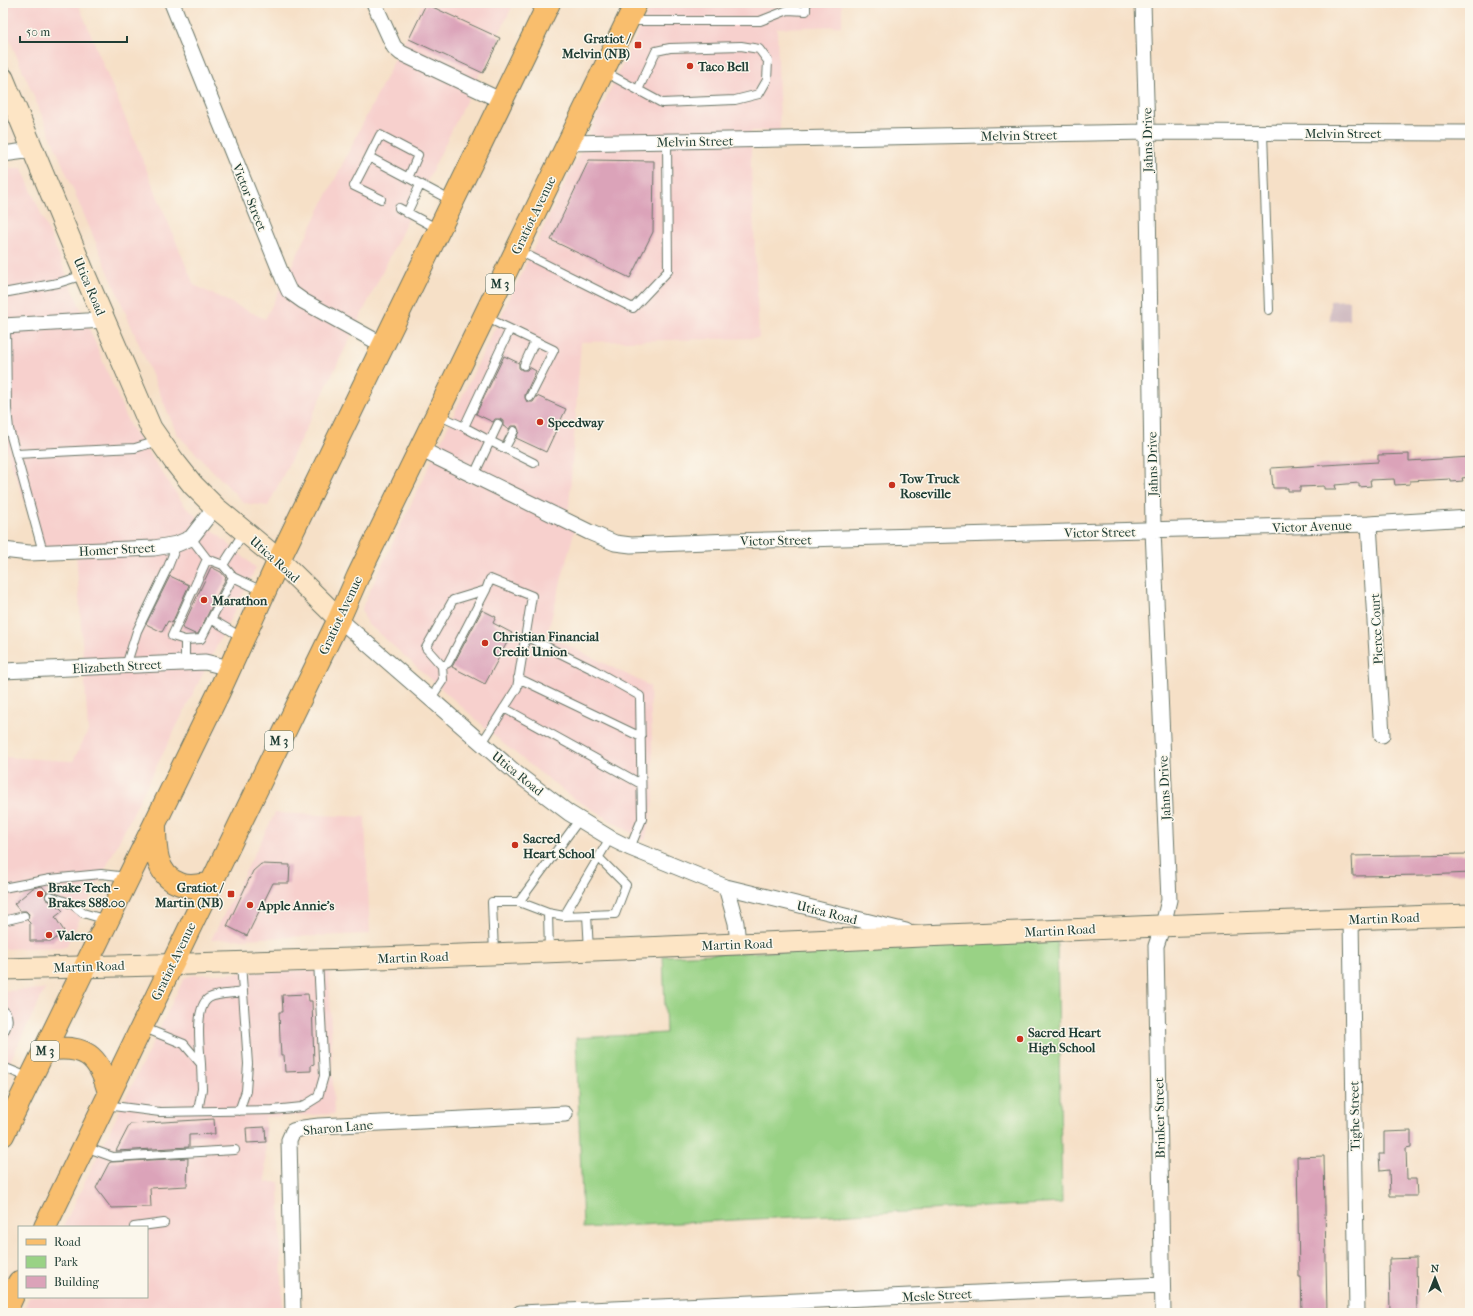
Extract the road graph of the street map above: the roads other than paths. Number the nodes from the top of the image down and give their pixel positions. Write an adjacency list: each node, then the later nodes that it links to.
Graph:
1 (172, 3): 35 (street, Victor Street)
2 (374, 3): 10 (street)
3 (549, 3): 10 (main road, M 3)
4 (806, 3): 6 (lane)
5 (1143, 3): 11 (street, Jahns Drive)
6 (631, 12): 7 (main road, Gratiot Avenue / M 3)
7 (602, 71): 9 (lane); 15 (main road, Gratiot Avenue / M 3)
8 (3, 78): 16 (street, Utica Road)
9 (638, 90): 9 (lane)
10 (502, 101): 22 (main road, M 3)
11 (1147, 132): 12 (street, Melvin Street); 14 (street, Melvin Street); 52 (street, Jahns Drive)
12 (1263, 133): 13 (street, Melvin Street); 29 (lane)
13 (1470, 134)
14 (667, 141): 15 (street, Melvin Street); 26 (lane)
15 (567, 143): 26 (main road, Gratiot Avenue / M 3)
16 (33, 150): 17 (street); 27 (street, Utica Road)
17 (3, 154)
18 (369, 157): 19 (lane); 19 (lane); 21 (lane)
19 (408, 178): 20 (lane)
20 (420, 185): 22 (lane); 24 (lane)
21 (381, 199)
22 (452, 202): 25 (main road, M 3)
23 (399, 208): 24 (lane)
24 (407, 213): 25 (lane)
25 (439, 229): 35 (main road, M 3)
26 (516, 250): 30 (main road, Gratiot Avenue / M 3)
27 (85, 275): 28 (lane); 31 (street, Utica Road)
28 (3, 293)
29 (1269, 310)
30 (484, 316): 33 (lane); 38 (main road, Gratiot Avenue / M 3)
31 (104, 320): 32 (street); 42 (street, Utica Road)
32 (4, 326): 46 (lane)
33 (510, 329): 34 (lane); 40 (lane)
34 (535, 341): 36 (lane); 37 (lane)
35 (382, 345): 58 (main road, M 3)
36 (524, 365)
37 (530, 397)
38 (437, 414): 40 (lane); 45 (main road, Gratiot Avenue / M 3)
39 (498, 424): 43 (lane)
40 (464, 428): 43 (lane)
41 (514, 431): 44 (lane)
42 (160, 440): 46 (lane); 49 (street, Utica Road)
43 (490, 441): 44 (lane); 48 (lane)
44 (506, 448): 47 (lane)
45 (420, 449): 48 (street, Victor Street); 64 (main road, Gratiot Avenue / M 3)
46 (16, 454): 56 (lane)
47 (534, 463)
48 (474, 475): 52 (street, Victor Street)
49 (215, 507): 53 (street, Utica Road); 54 (street)
50 (1470, 518): 51 (street, Victor Avenue)
51 (1370, 524): 52 (street, Victor Avenue); 76 (street, Pierce Court)
52 (1153, 530): 99 (street, Jahns Drive)
53 (244, 531): 58 (street, Utica Road); 59 (lane)
54 (184, 541): 56 (street, Homer Street); 57 (lane); 69 (lane)
55 (3, 550): 56 (street, Homer Street)
56 (43, 552)
57 (207, 559): 59 (lane); 67 (lane)
58 (279, 560): 62 (main road, M 3); 64 (street, Utica Road)
59 (223, 565): 60 (lane)
60 (233, 576): 62 (lane); 63 (lane)
61 (486, 590): 65 (lane); 70 (lane); 70 (lane)
62 (264, 593): 66 (main road, M 3)
63 (212, 619): 66 (lane); 67 (lane)
64 (339, 619): 74 (street, Utica Road); 86 (main road, Gratiot Avenue / M 3)
65 (525, 636): 73 (lane); 77 (lane)
66 (243, 638): 71 (main road, M 3)
67 (185, 640): 68 (lane)
68 (185, 663): 69 (street, Elizabeth Street); 71 (street, Elizabeth Street)
69 (126, 666): 72 (street, Elizabeth Street)
70 (442, 666): 74 (lane)
71 (230, 668): 81 (main road, M 3)
72 (3, 671)
73 (518, 678): 75 (lane); 77 (lane)
74 (431, 698): 78 (street, Utica Road)
75 (504, 708): 78 (lane); 79 (lane)
76 (1382, 735)
77 (640, 737): 79 (lane)
78 (482, 743): 80 (street, Utica Road)
79 (641, 784): 83 (lane)
80 (579, 820): 82 (street, Utica Road); 90 (lane)
81 (155, 822): 85 (main road, M 3); 86 (main road)
82 (610, 838): 83 (street, Utica Road); 84 (lane)
83 (630, 848): 87 (street, Utica Road)
84 (598, 858): 92 (lane); 95 (lane)
85 (129, 878): 88 (lane); 97 (main road, M 3)
86 (210, 884): 107 (main road, Gratiot Avenue / M 3)
87 (726, 887): 100 (street, Utica Road); 101 (street)
88 (3, 888)
89 (50, 896): 97 (lane)
90 (519, 902): 91 (lane); 104 (lane)
91 (548, 913): 95 (lane); 103 (lane)
92 (588, 915): 95 (lane); 102 (lane)
93 (1470, 915): 96 (street, Martin Road)
94 (24, 916): 98 (lane)
95 (564, 916)
96 (1351, 918): 99 (street, Martin Road); 135 (street, Tighe Street)
97 (108, 920): 108 (main road, M 3)
98 (3, 922)
99 (1163, 925): 100 (street, Martin Road); 130 (street, Brinker Street)
100 (928, 936): 101 (street, Martin Road)
101 (738, 944): 102 (street, Martin Road)
102 (589, 950): 103 (street, Martin Road)
103 (549, 951): 104 (street, Martin Road)
104 (494, 954): 105 (street, Martin Road)
105 (318, 960): 106 (street, Martin Road); 119 (lane)
106 (240, 962): 107 (street, Martin Road); 110 (lane)
107 (172, 964): 108 (street, Martin Road); 112 (main road, Gratiot Avenue / M 3)
108 (86, 966): 109 (street, Martin Road); 114 (main road, M 3)
109 (3, 969)
110 (243, 992): 115 (lane); 119 (lane)
111 (3, 1010): 113 (lane)
112 (142, 1027): 115 (lane); 118 (main road, Gratiot Avenue / M 3)
113 (3, 1033)
114 (45, 1050): 117 (main road, M 3); 118 (main road)
115 (201, 1064): 121 (lane)
116 (3, 1067): 117 (lane)
117 (30, 1079): 120 (main road, M 3)
118 (107, 1099): 121 (lane); 124 (main road, Gratiot Avenue / M 3)
119 (239, 1111): 121 (lane)
120 (8, 1112): 123 (main road, M 3)
121 (198, 1112)
122 (565, 1114): 132 (street, Sharon Lane)
123 (3, 1135)
124 (84, 1146): 125 (lane); 127 (main road, Gratiot Avenue / M 3)
125 (235, 1150)
126 (164, 1223): 128 (lane)
127 (49, 1226)
128 (142, 1226)
129 (18, 1284): 131 (main road)
130 (1162, 1285): 133 (street, Mesle Street); 134 (street, Brinker Street)
131 (5, 1313)
132 (293, 1313)
133 (520, 1313)
134 (1163, 1313)
135 (1357, 1313)

